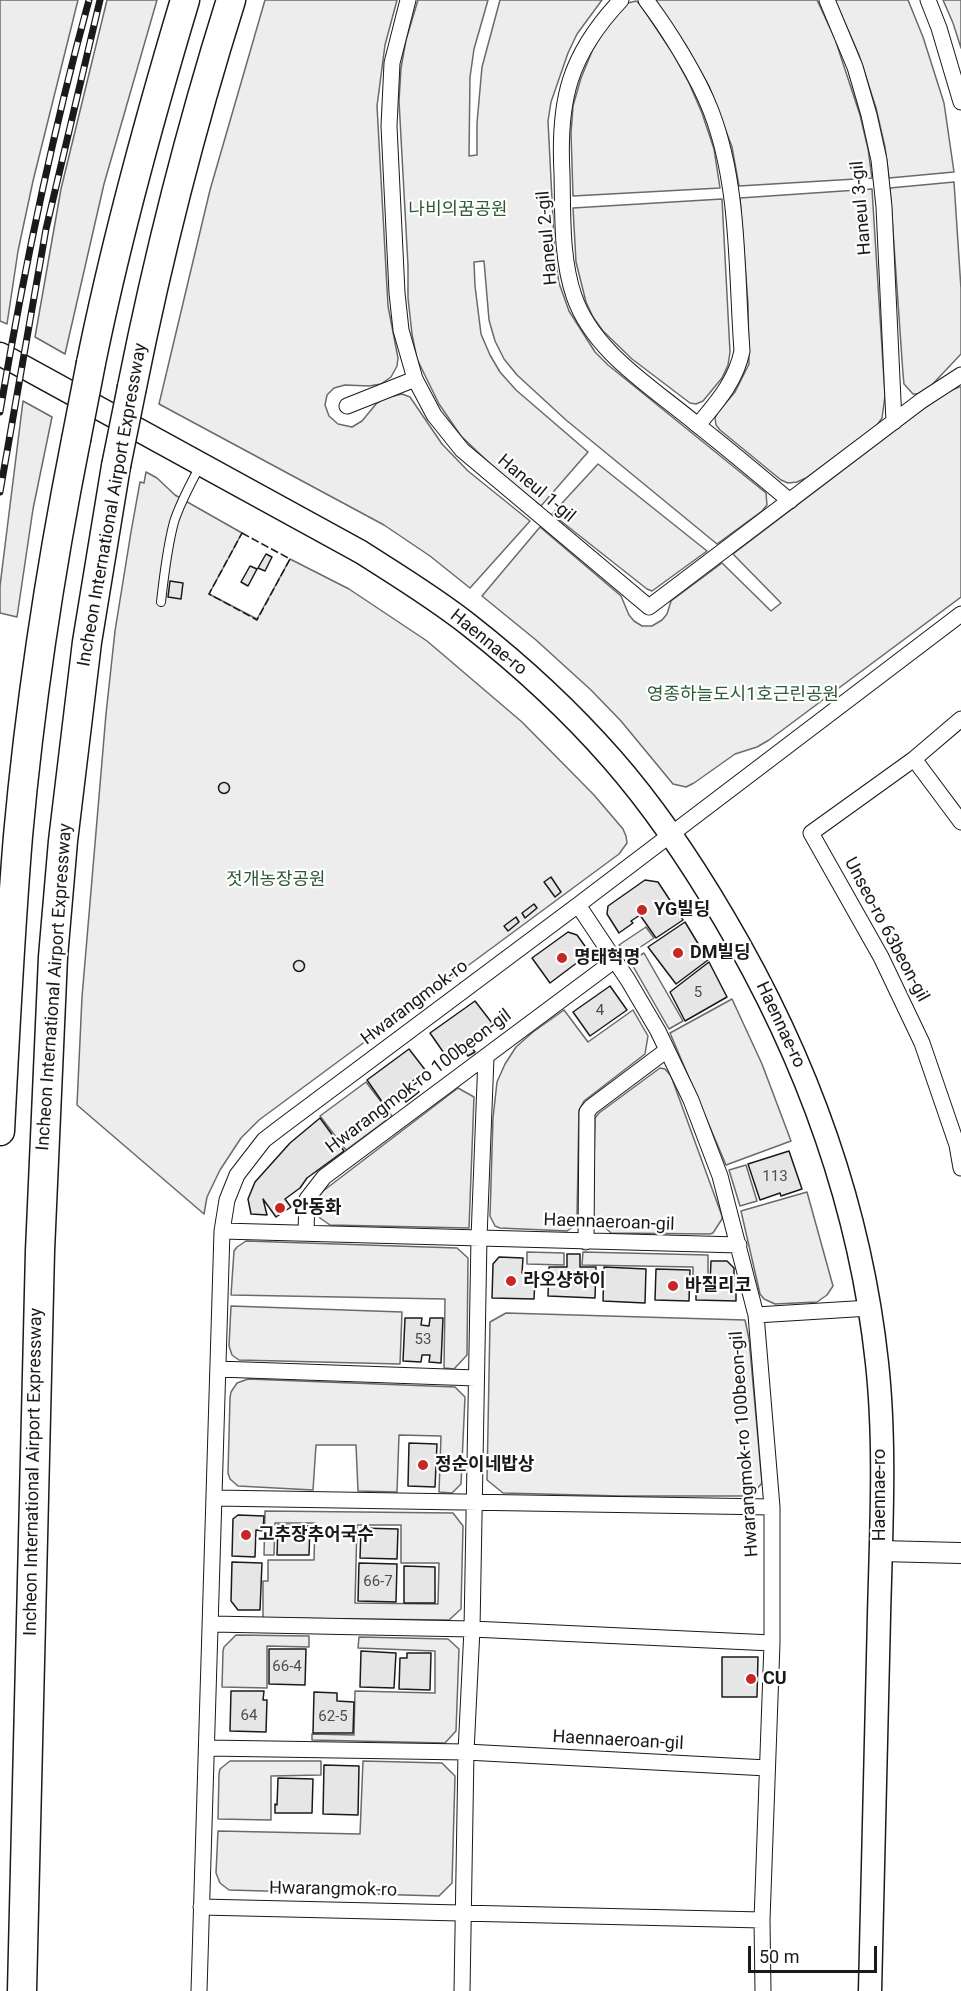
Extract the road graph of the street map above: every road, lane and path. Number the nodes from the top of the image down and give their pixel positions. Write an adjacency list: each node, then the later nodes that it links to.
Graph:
1 (185, 0): 27 (highway, bridge)
2 (231, 0): 52 (highway, Incheon International Airport Expressway, bridge)
3 (408, 0): 11 (street, Haneul 1-gil)
4 (621, 0): 14 (street, Haneul 2-gil)
5 (646, 0): 14 (street)
6 (827, 0): 13 (street, Haneul 3-gil)
7 (928, 0): 8 (street)
8 (961, 102)
9 (0, 354): 15 (main road, Haennae-ro)
10 (961, 375): 13 (street, Haneul 1-gil)
11 (415, 379): 12 (street); 16 (street, Haneul 1-gil)
12 (347, 406)
13 (894, 422): 16 (street, Haneul 1-gil)
14 (698, 425): 16 (street, Haneul 2-gil)
15 (201, 464): 17 (lane); 22 (main road, Haennae-ro)
16 (790, 501)
17 (161, 602)
18 (961, 614): 22 (street, Hwarangmok-ro)
19 (961, 719): 20 (street, Unseo-ro 63beon-gil)
20 (914, 759): 21 (street); 28 (street, Unseo-ro 63beon-gil)
21 (961, 822)
22 (670, 833): 23 (street, Hwarangmok-ro); 34 (main road, Haennae-ro)
23 (578, 905): 24 (street, Hwarangmok-ro 100beon-gil); 29 (street, Hwarangmok-ro)
24 (615, 960): 25 (street, Hwarangmok-ro 100beon-gil); 26 (street, Hwarangmok-ro 100beon-gil)
25 (667, 1050): 32 (street); 33 (street, Hwarangmok-ro 100beon-gil)
26 (486, 1057): 30 (street, Hwarangmok-ro 100beon-gil); 31 (street)
27 (0, 1131)
28 (961, 1168)
29 (222, 1231): 30 (street); 36 (street, Hwarangmok-ro)
30 (306, 1232): 31 (street)
31 (479, 1238): 32 (street, Haennaeroan-gil); 37 (street)
32 (586, 1242): 33 (street, Haennaeroan-gil)
33 (739, 1245): 35 (street, Hwarangmok-ro 100beon-gil)
34 (870, 1308): 35 (street); 41 (main road, Haennae-ro)
35 (756, 1315): 40 (street, Hwarangmok-ro 100beon-gil)
36 (218, 1369): 37 (street); 38 (street, Hwarangmok-ro)
37 (476, 1378): 39 (street)
38 (215, 1498): 39 (street); 43 (street, Hwarangmok-ro)
39 (474, 1503): 40 (street); 44 (street)
40 (772, 1507): 45 (street, Hwarangmok-ro 100beon-gil)
41 (880, 1551): 42 (street); 56 (main road, Haennae-ro)
42 (961, 1553)
43 (211, 1624): 44 (street); 46 (street, Hwarangmok-ro)
44 (472, 1629): 45 (street); 47 (street)
45 (772, 1643): 48 (street, Hwarangmok-ro 100beon-gil)
46 (207, 1748): 47 (street); 49 (street, Hwarangmok-ro)
47 (466, 1752): 48 (street, Haennaeroan-gil); 50 (street)
48 (767, 1768): 51 (street, Hwarangmok-ro 100beon-gil)
49 (201, 1907): 50 (street, Hwarangmok-ro); 53 (street, Hwarangmok-ro)
50 (464, 1912): 51 (street); 54 (street)
51 (762, 1920): 55 (street, Hwarangmok-ro 100beon-gil)
52 (22, 1991)
53 (199, 1991)
54 (462, 1991)
55 (763, 1991)
56 (870, 1991)

